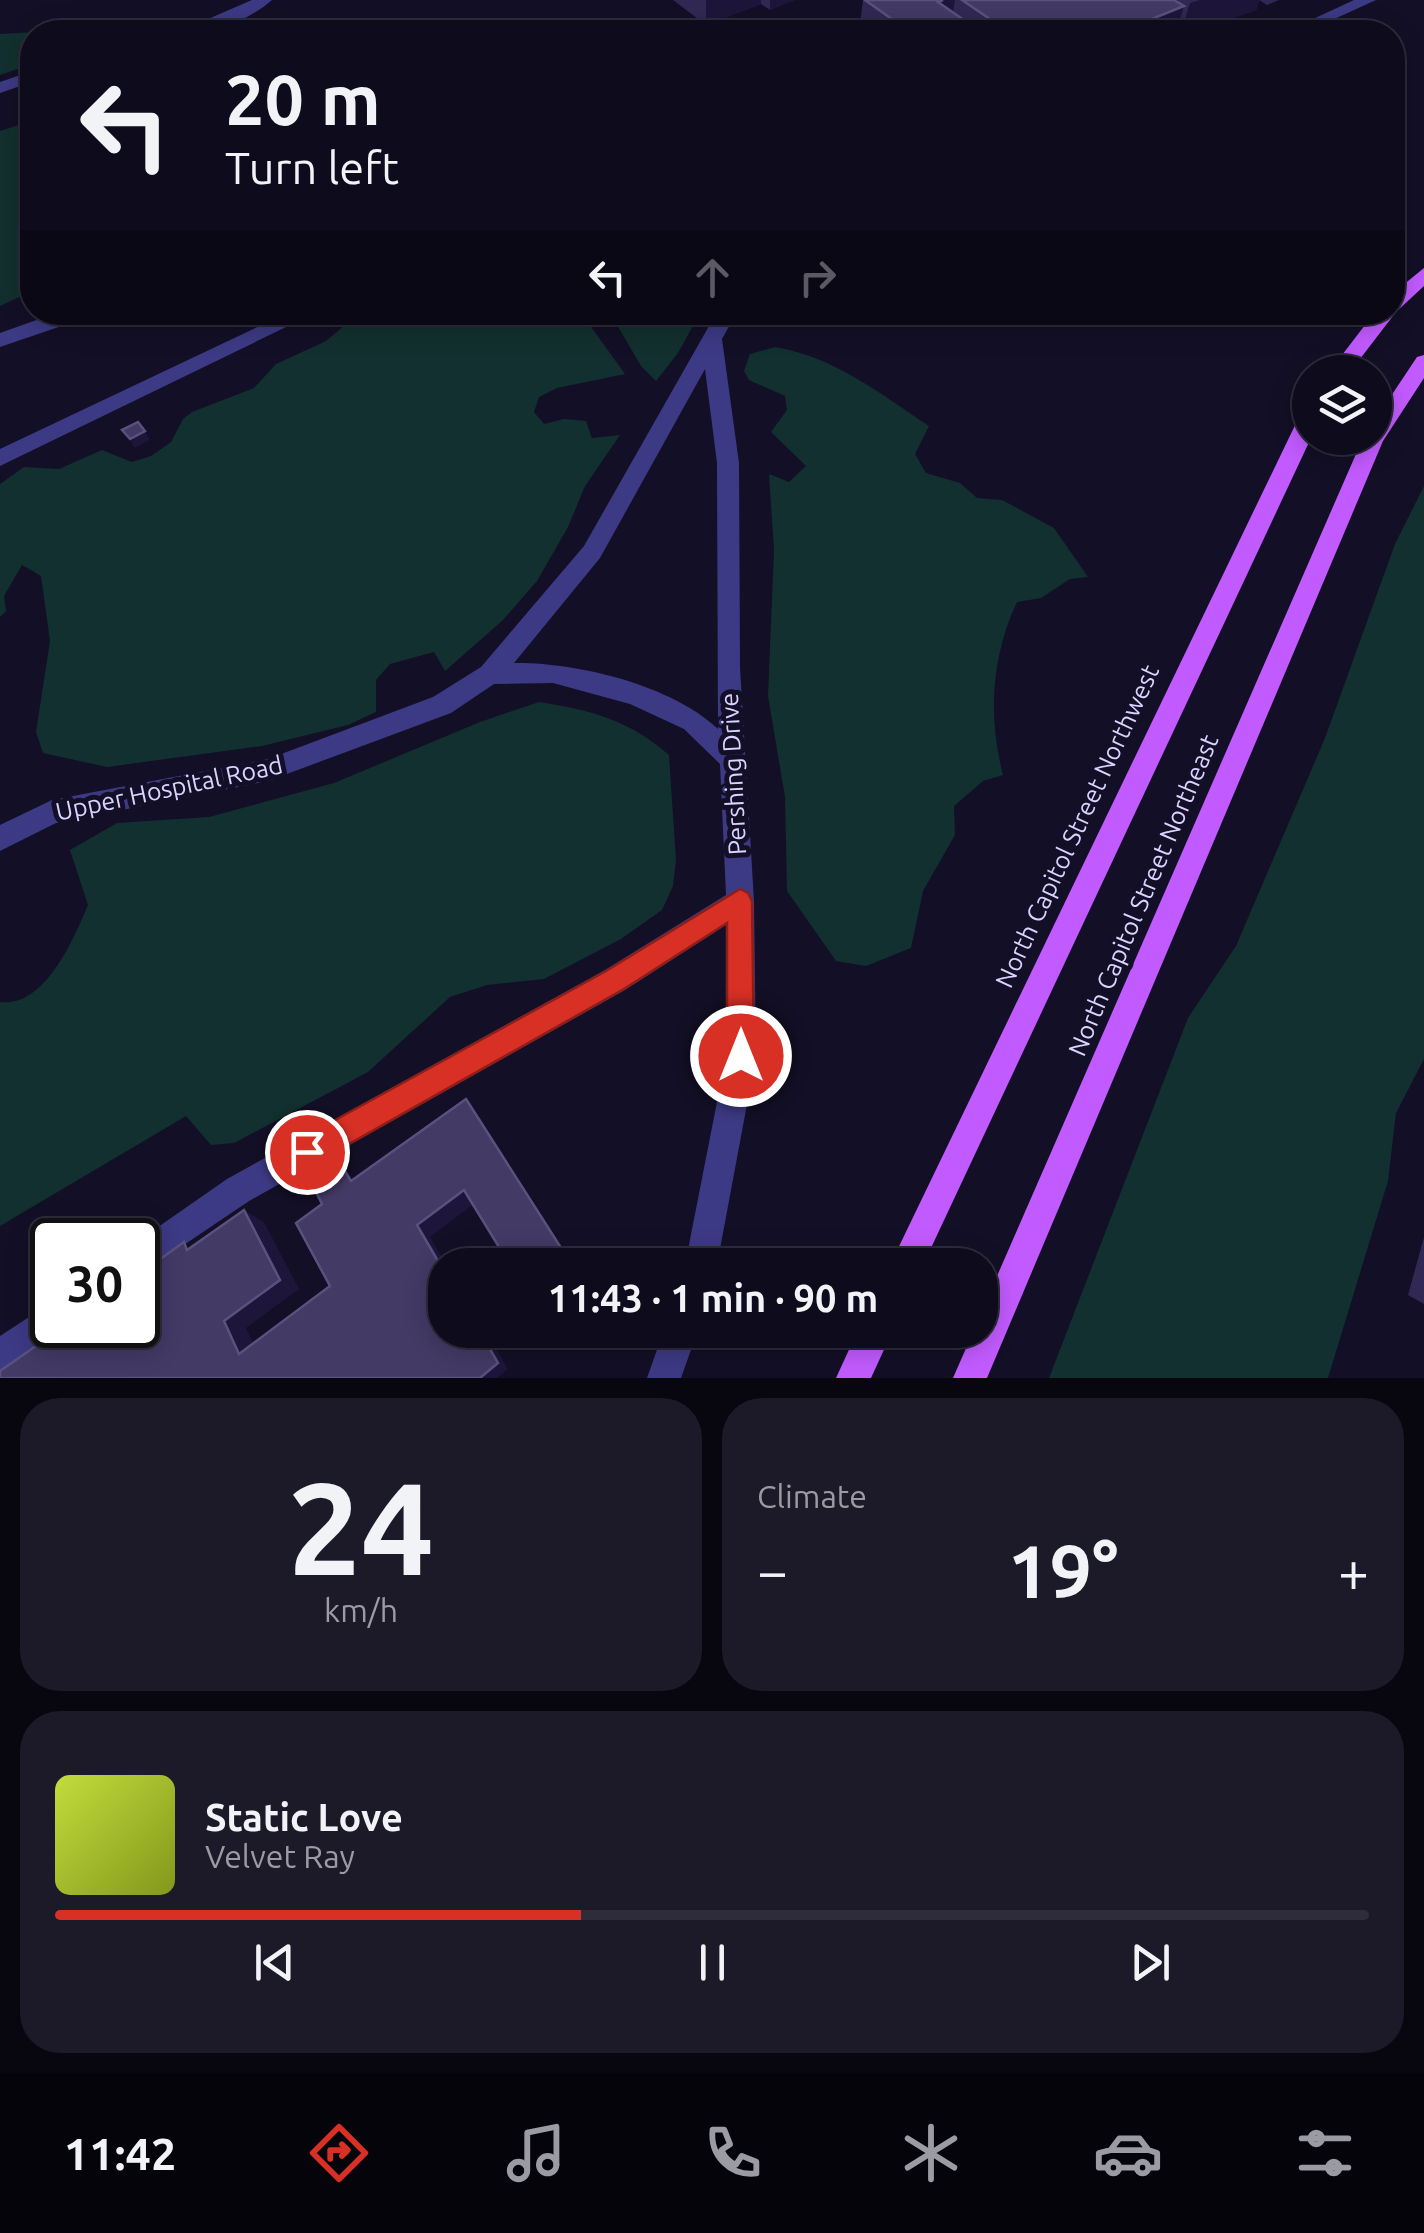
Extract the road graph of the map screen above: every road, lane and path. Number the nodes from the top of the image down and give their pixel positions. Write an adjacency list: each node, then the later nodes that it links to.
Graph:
1 (264, 0): 3 (street)
2 (1368, 0): 4 (street)
3 (224, 20)
4 (1321, 20)
5 (1424, 274): 6 (main road)
6 (1405, 293)
7 (43, 325): 11 (street)
8 (279, 325): 18 (street)
9 (720, 325): 12 (street, Upper Hospital Road)
10 (1376, 325): 13 (main road)
11 (0, 340)
12 (712, 340): 19 (street, Upper Hospital Road); 20 (street, Pershing Drive)
13 (1352, 355)
14 (1424, 362): 15 (main road, North Capitol Street Northeast)
15 (1392, 411)
16 (1292, 455): 25 (main road, North Capitol Street Northwest)
17 (1367, 455): 32 (main road, North Capitol Street Northeast)
18 (0, 458)
19 (490, 674): 20 (street); 21 (street, Upper Hospital Road)
20 (731, 758): 22 (street, Pershing Drive)
21 (0, 839)
22 (740, 901): 23 (street); 24 (street, Pershing Drive)
23 (160, 1245)
24 (704, 1248)
25 (914, 1248)
26 (30, 1335): 29 (street)
27 (675, 1348): 30 (street)
28 (867, 1348): 31 (main road)
29 (0, 1356)
30 (664, 1378)
31 (853, 1378)
32 (970, 1378)

